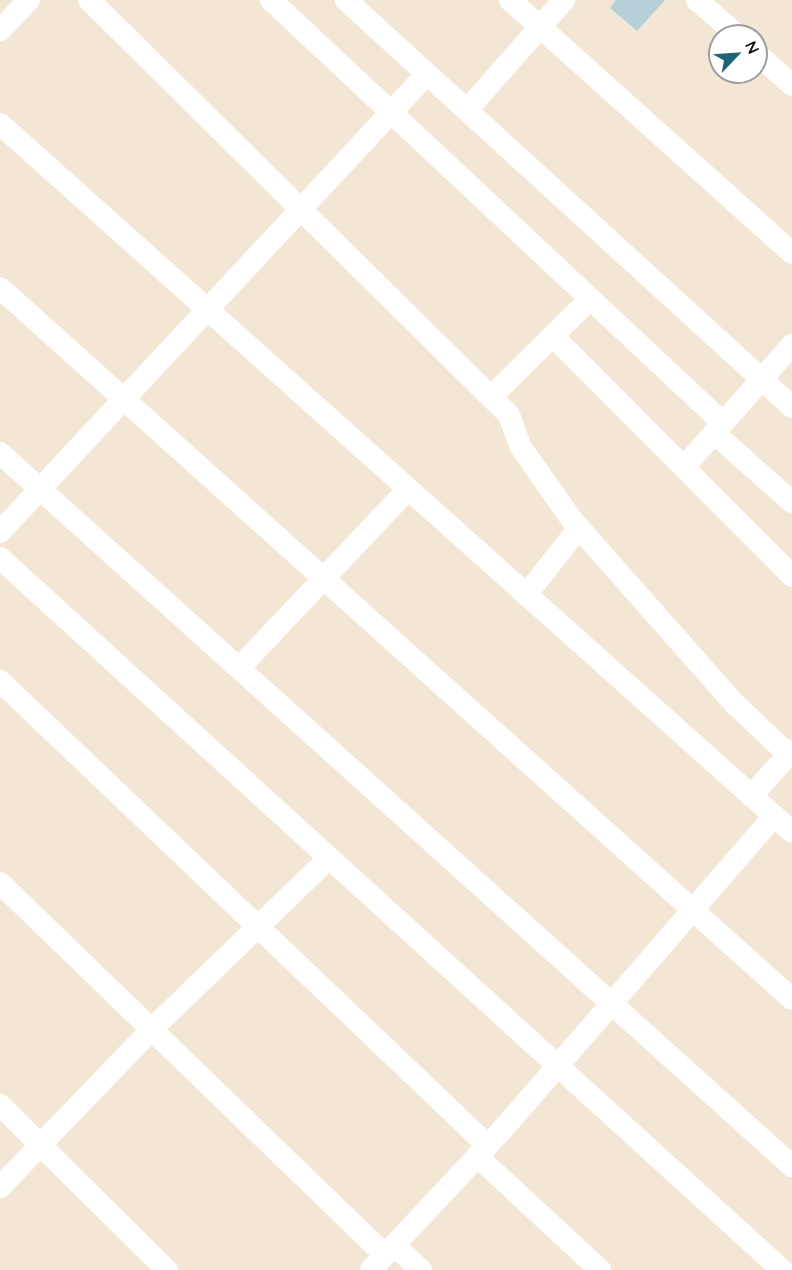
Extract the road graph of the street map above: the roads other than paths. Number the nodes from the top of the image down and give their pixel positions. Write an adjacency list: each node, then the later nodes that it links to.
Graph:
1 (29, 0): 10 (street)
2 (89, 0): 17 (street)
3 (271, 0): 15 (street)
4 (346, 0): 12 (street)
5 (510, 0): 9 (street)
6 (564, 0): 9 (street)
7 (697, 0): 8 (street)
8 (724, 24)
9 (540, 27): 14 (street); 18 (street)
10 (0, 30)
11 (768, 63): 13 (street)
12 (427, 74): 14 (street); 15 (street)
13 (792, 85)
14 (467, 110): 24 (street)
15 (391, 112): 17 (street); 20 (street)
16 (0, 124): 21 (street)
17 (301, 209): 21 (street); 25 (street)
18 (792, 253)
19 (0, 288): 26 (street)
20 (590, 299): 22 (street); 28 (street)
21 (207, 310): 26 (street); 32 (street)
22 (553, 336): 25 (street); 30 (street)
23 (792, 345): 24 (street)
24 (762, 379): 27 (street); 28 (street)
25 (491, 398): 34 (street)
26 (124, 399): 31 (street); 38 (street)
27 (792, 407)
28 (719, 428): 30 (street); 33 (street)
29 (0, 453): 31 (street)
30 (684, 467): 37 (street)
31 (40, 489): 35 (street); 40 (street)
32 (408, 489): 38 (street); 39 (street)
33 (792, 502)
34 (579, 528): 39 (street); 42 (street)
35 (0, 532)
36 (0, 558): 46 (street)
37 (792, 576)
38 (323, 579): 40 (street); 48 (street)
39 (526, 594): 43 (street)
40 (239, 668): 51 (street)
41 (0, 681): 49 (street)
42 (790, 753): 43 (street)
43 (751, 796): 44 (street)
44 (774, 816): 45 (street); 48 (street)
45 (792, 832)
46 (329, 858): 49 (street); 53 (street)
47 (0, 883): 52 (street)
48 (692, 910): 50 (street); 51 (street)
49 (258, 927): 52 (street); 56 (street)
50 (792, 999)
51 (611, 1004): 53 (street); 57 (street)
52 (152, 1029): 55 (street); 59 (street)
53 (558, 1065): 56 (street); 63 (street)
54 (0, 1105): 55 (street)
55 (40, 1145): 58 (street); 60 (street)
56 (482, 1151): 59 (street); 62 (street)
57 (792, 1166)
58 (0, 1187)
59 (384, 1257): 61 (street)
60 (167, 1270)
61 (421, 1270)
62 (600, 1270)
63 (782, 1270)

